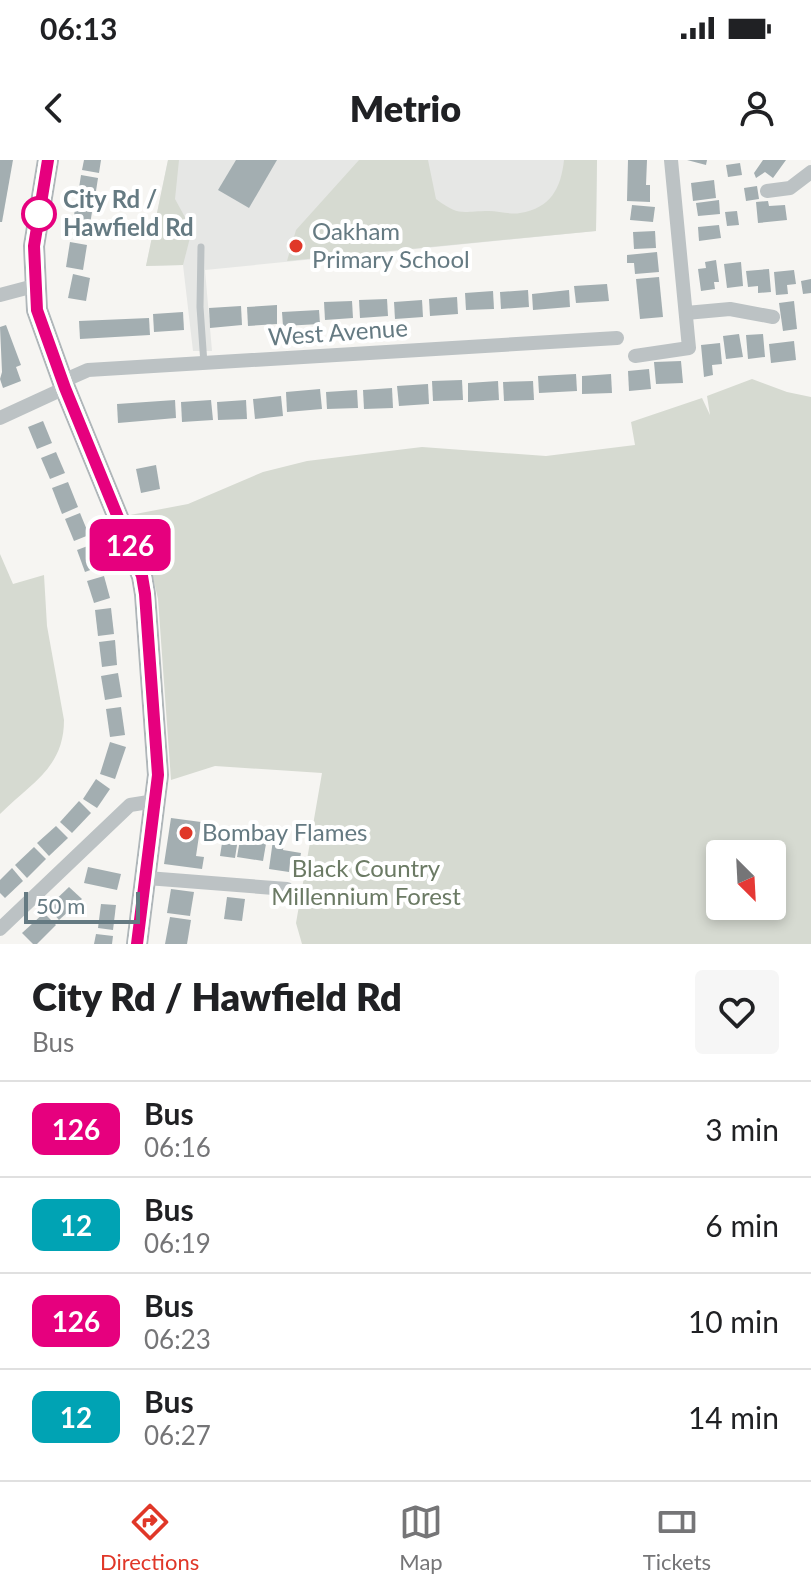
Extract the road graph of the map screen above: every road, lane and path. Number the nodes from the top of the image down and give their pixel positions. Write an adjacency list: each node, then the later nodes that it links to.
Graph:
1 (48, 160): 6 (street)
2 (671, 160): 8 (street)
3 (811, 172): 4 (street)
4 (767, 191)
5 (201, 247): 12 (lane)
6 (34, 286): 7 (street); 13 (street)
7 (0, 295)
8 (686, 313): 9 (street); 11 (street)
9 (773, 317)
10 (617, 338): 12 (street, West Avenue)
11 (635, 356)
12 (204, 364): 13 (street, West Avenue)
13 (64, 384): 14 (street, West Avenue); 15 (street)
14 (0, 418)
15 (155, 801): 16 (street); 18 (street)
16 (147, 878): 17 (street); 19 (street)
17 (287, 889)
18 (0, 929)
19 (137, 944)

